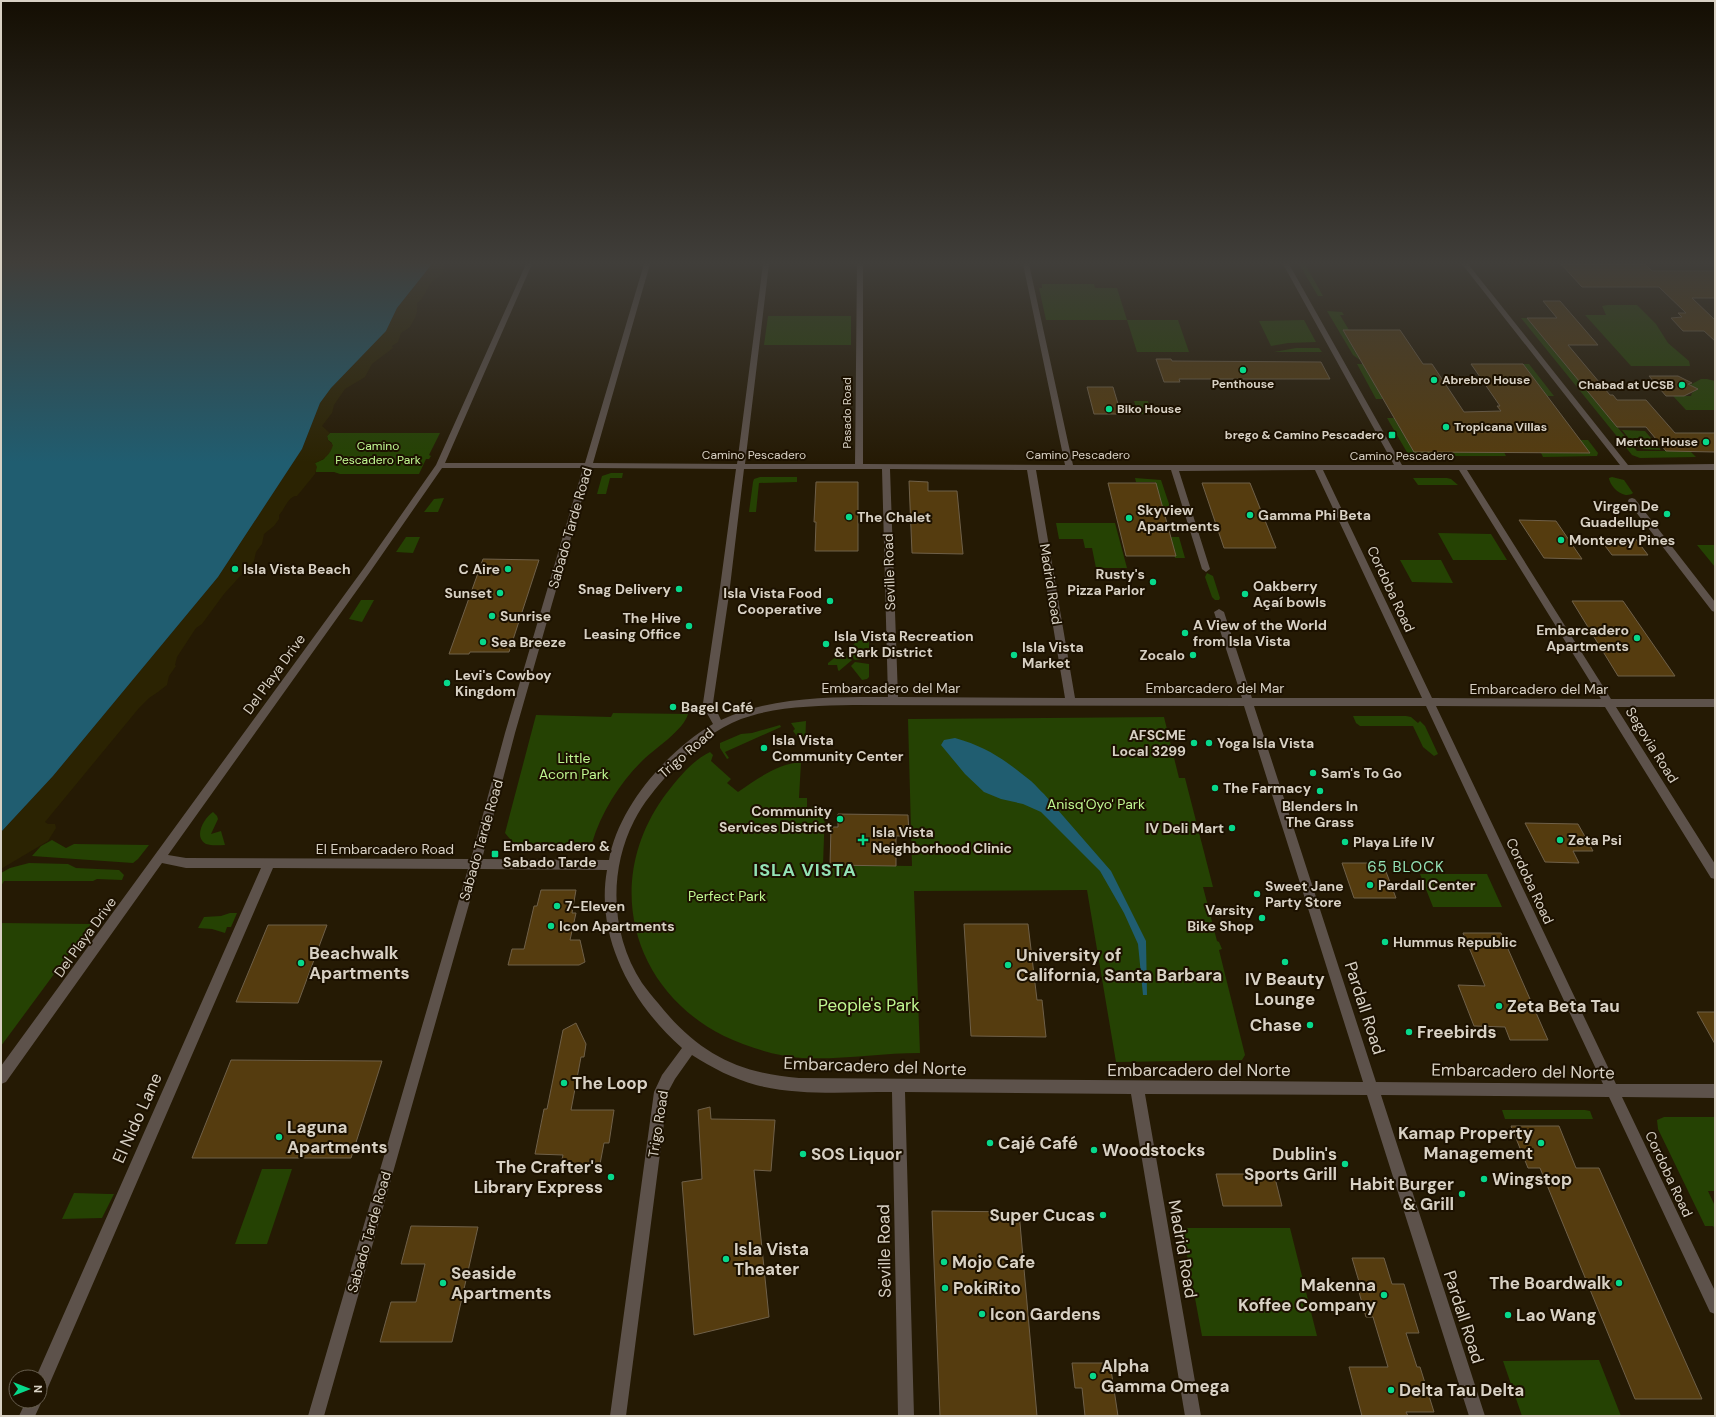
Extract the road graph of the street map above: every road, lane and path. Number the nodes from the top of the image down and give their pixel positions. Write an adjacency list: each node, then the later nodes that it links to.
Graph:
1 (500, 330): 8 (street, Del Playa Drive)
2 (628, 330): 9 (street, Sabado Tarde Road)
3 (758, 330): 10 (street, Trigo Road)
4 (860, 330): 11 (street, Pasado Road)
5 (1040, 330): 14 (street)
6 (1323, 330): 19 (street)
7 (1517, 330): 15 (street)
8 (440, 465): 9 (street, Camino Pescadero); 32 (street, Del Playa Drive)
9 (588, 466): 10 (street, Camino Pescadero); 34 (street, Sabado Tarde Road)
10 (740, 467): 11 (street, Camino Pescadero); 31 (street, Trigo Road)
11 (859, 467): 12 (street, Camino Pescadero)
12 (886, 467): 13 (street, Camino Pescadero); 25 (street, Seville Road)
13 (1031, 467): 14 (street, Camino Pescadero); 26 (street, Madrid Road)
14 (1069, 467): 17 (street, Camino Pescadero)
15 (1626, 467): 16 (street, Camino Pescadero); 20 (street, Camino Pescadero)
16 (1715, 467)
17 (1174, 468): 18 (street, Camino Pescadero); 22 (street)
18 (1318, 468): 19 (street, Camino Pescadero); 28 (street, Cordoba Road)
19 (1400, 468): 20 (street, Camino Pescadero)
20 (1462, 468): 29 (street, Segovia Road)
21 (1632, 501): 23 (street)
22 (1206, 569)
23 (1715, 609)
24 (1219, 612): 27 (street, Pardall Road)
25 (894, 701): 26 (street, Embarcadero del Mar); 31 (street, Embarcadero del Mar)
26 (1071, 702): 27 (street, Embarcadero del Mar)
27 (1247, 702): 28 (street, Embarcadero del Mar); 41 (street, Pardall Road)
28 (1428, 703): 29 (street, Embarcadero del Mar); 42 (street, Cordoba Road)
29 (1609, 703): 30 (street, Embarcadero del Mar); 36 (street, Segovia Road)
30 (1715, 703)
31 (719, 725): 35 (street, Trigo Road)
32 (159, 858): 33 (street, El Embarcadero Road); 38 (street, Del Playa Drive)
33 (269, 864): 34 (street, El Embarcadero Road); 45 (street, El Nido Lane)
34 (475, 864): 35 (street, El Embarcadero Road); 46 (street, Sabado Tarde Road)
35 (612, 865): 37 (street, Trigo Road)
36 (1715, 874)
37 (690, 1047): 39 (street, Embarcadero del Norte); 47 (street, Trigo Road)
38 (1, 1077)
39 (898, 1086): 40 (street, Embarcadero del Norte); 48 (street, Seville Road)
40 (1137, 1088): 41 (street, Embarcadero del Norte); 49 (street, Madrid Road)
41 (1372, 1088): 42 (street, Embarcadero del Norte); 50 (street, Pardall Road)
42 (1612, 1090): 43 (street, Embarcadero del Norte); 44 (street, Cordoba Road)
43 (1715, 1091)
44 (1715, 1307)
45 (47, 1369)
46 (316, 1416)
47 (618, 1416)
48 (906, 1416)
49 (1193, 1416)
50 (1477, 1416)

